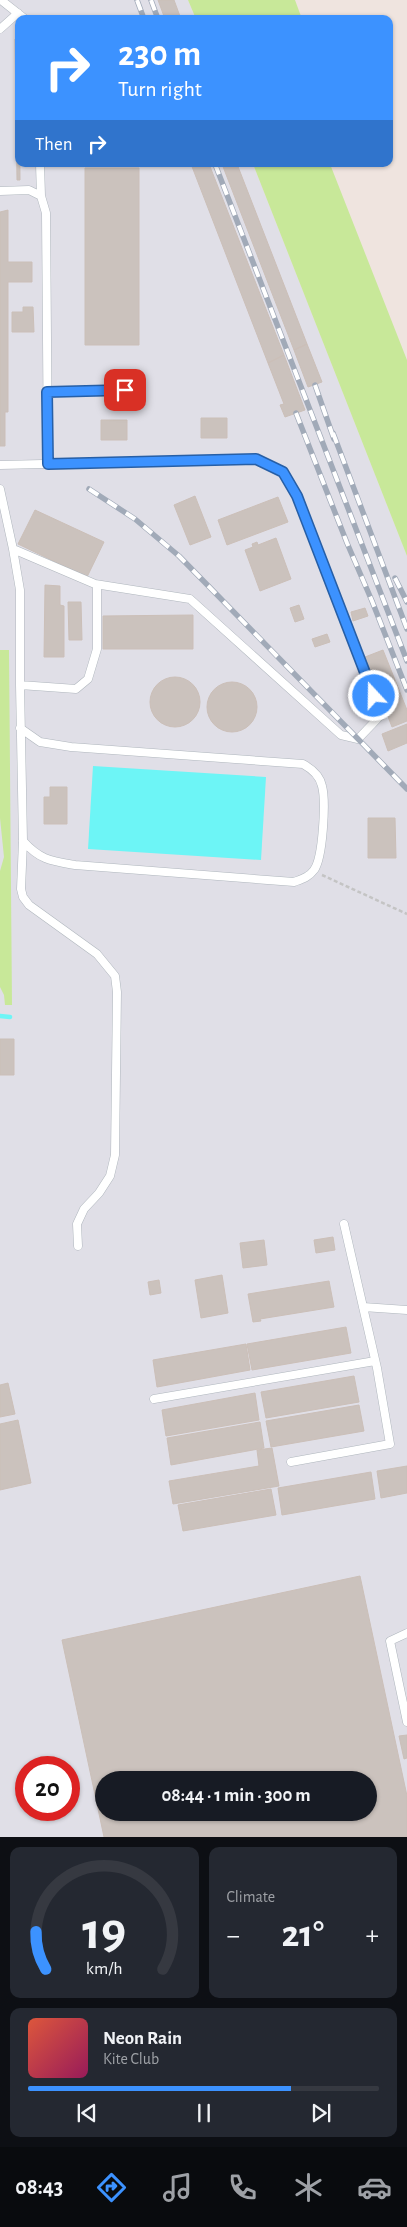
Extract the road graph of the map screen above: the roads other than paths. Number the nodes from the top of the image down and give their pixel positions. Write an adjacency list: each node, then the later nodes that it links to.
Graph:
1 (1, 0): 2 (lane)
2 (18, 13): 3 (lane); 4 (lane)
3 (16, 15)
4 (20, 15)
5 (15, 16): 6 (lane)
6 (0, 29)
7 (40, 167): 9 (lane)
8 (0, 191): 9 (lane)
9 (41, 196): 11 (lane)
10 (125, 390): 11 (lane)
11 (47, 392): 12 (lane)
12 (48, 464): 13 (lane); 16 (lane)
13 (0, 465)
14 (0, 489): 15 (lane)
15 (13, 549): 16 (lane); 17 (lane)
16 (98, 585): 17 (lane)
17 (20, 685): 18 (lane)
18 (20, 728): 19 (lane); 19 (lane)
19 (23, 841): 21 (lane)
20 (344, 1224): 22 (lane)
21 (78, 1246)
22 (363, 1307): 23 (lane); 24 (lane)
23 (407, 1310)
24 (375, 1361): 25 (lane); 26 (lane)
25 (154, 1399)
26 (291, 1462)
27 (407, 1633): 28 (lane)
28 (407, 1722)

